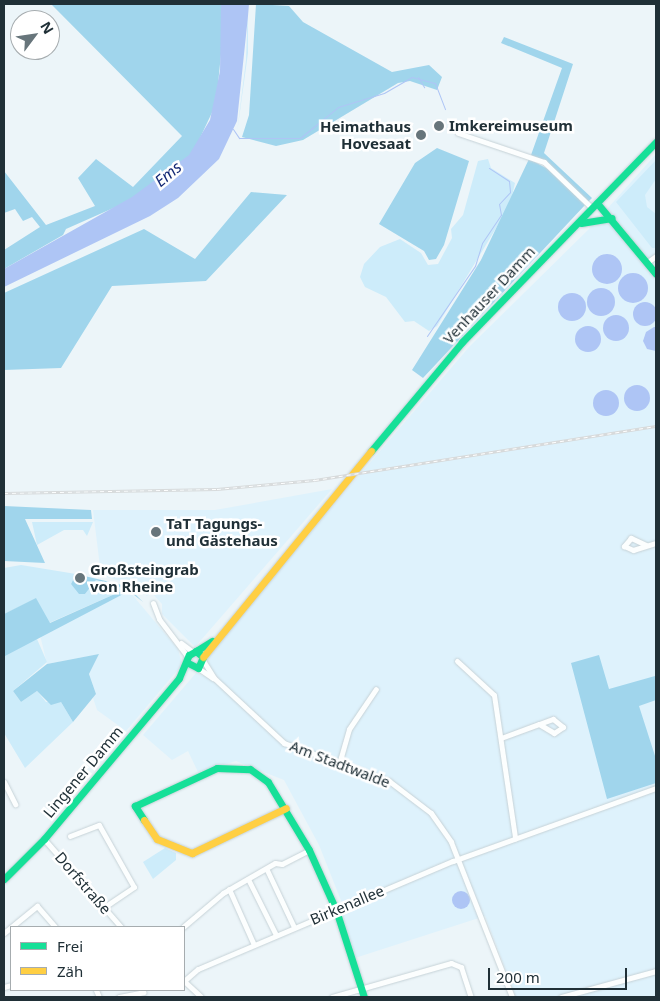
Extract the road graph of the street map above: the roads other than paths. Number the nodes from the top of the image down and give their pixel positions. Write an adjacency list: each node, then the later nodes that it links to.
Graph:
1 (458, 133): 3 (street)
2 (656, 142): 3 (main road, Venhauser Damm)
3 (595, 206): 4 (main road); 5 (main road, Venhauser Damm)
4 (612, 218): 5 (main road); 7 (main road)
5 (565, 236): 9 (main road, Venhauser Damm)
6 (656, 256): 7 (street)
7 (649, 261): 8 (main road)
8 (656, 274)
9 (351, 475): 13 (main road, Lingener Damm)
10 (656, 543): 11 (street)
11 (646, 545)
12 (153, 603): 14 (street, Am Stadtwalde)
13 (212, 641): 14 (main road, Lingener Damm); 15 (main road, Lingener Damm)
14 (193, 660): 15 (main road, Lingener Damm); 15 (main road); 17 (street, Am Stadtwalde); 28 (main road, Lingener Damm)
15 (204, 660): 17 (street, Am Stadtwalde)
16 (457, 661): 20 (street)
17 (214, 678): 21 (street, Am Stadtwalde)
18 (376, 689): 21 (street)
19 (539, 724): 20 (street)
20 (501, 738): 27 (street)
21 (339, 764): 30 (street, Am Stadtwalde)
22 (4, 782): 24 (street)
23 (656, 788): 27 (street, Birkenallee)
24 (15, 804)
25 (286, 808): 25 (main road); 29 (main road)
26 (70, 836): 35 (street)
27 (515, 838): 30 (street, Birkenallee)
28 (44, 839): 32 (main road, Lingener Damm); 35 (street, Dorfstraße)
29 (309, 850): 31 (street); 36 (main road)
30 (458, 859): 36 (street, Birkenallee); 54 (street, Am Stadtwalde)
31 (266, 870): 33 (street); 41 (street)
32 (4, 879)
33 (248, 879): 34 (street); 42 (street)
34 (229, 889): 40 (street); 43 (street)
35 (104, 907): 39 (street, Dorfstraße)
36 (336, 910): 41 (street, Birkenallee); 47 (main road)
37 (13, 926): 38 (street)
38 (54, 926)
39 (120, 926)
40 (184, 926)
41 (294, 928): 42 (street, Birkenallee)
42 (276, 935): 43 (street, Birkenallee)
43 (254, 945): 45 (street, Birkenallee)
44 (656, 971): 55 (street)
45 (185, 980)
46 (185, 982): 50 (street)
47 (362, 989): 51 (street); 52 (main road); 53 (street)
48 (144, 992): 49 (street)
49 (119, 997)
50 (201, 997)
51 (332, 997)
52 (364, 997)
53 (471, 997)
54 (512, 997)
55 (561, 997)

